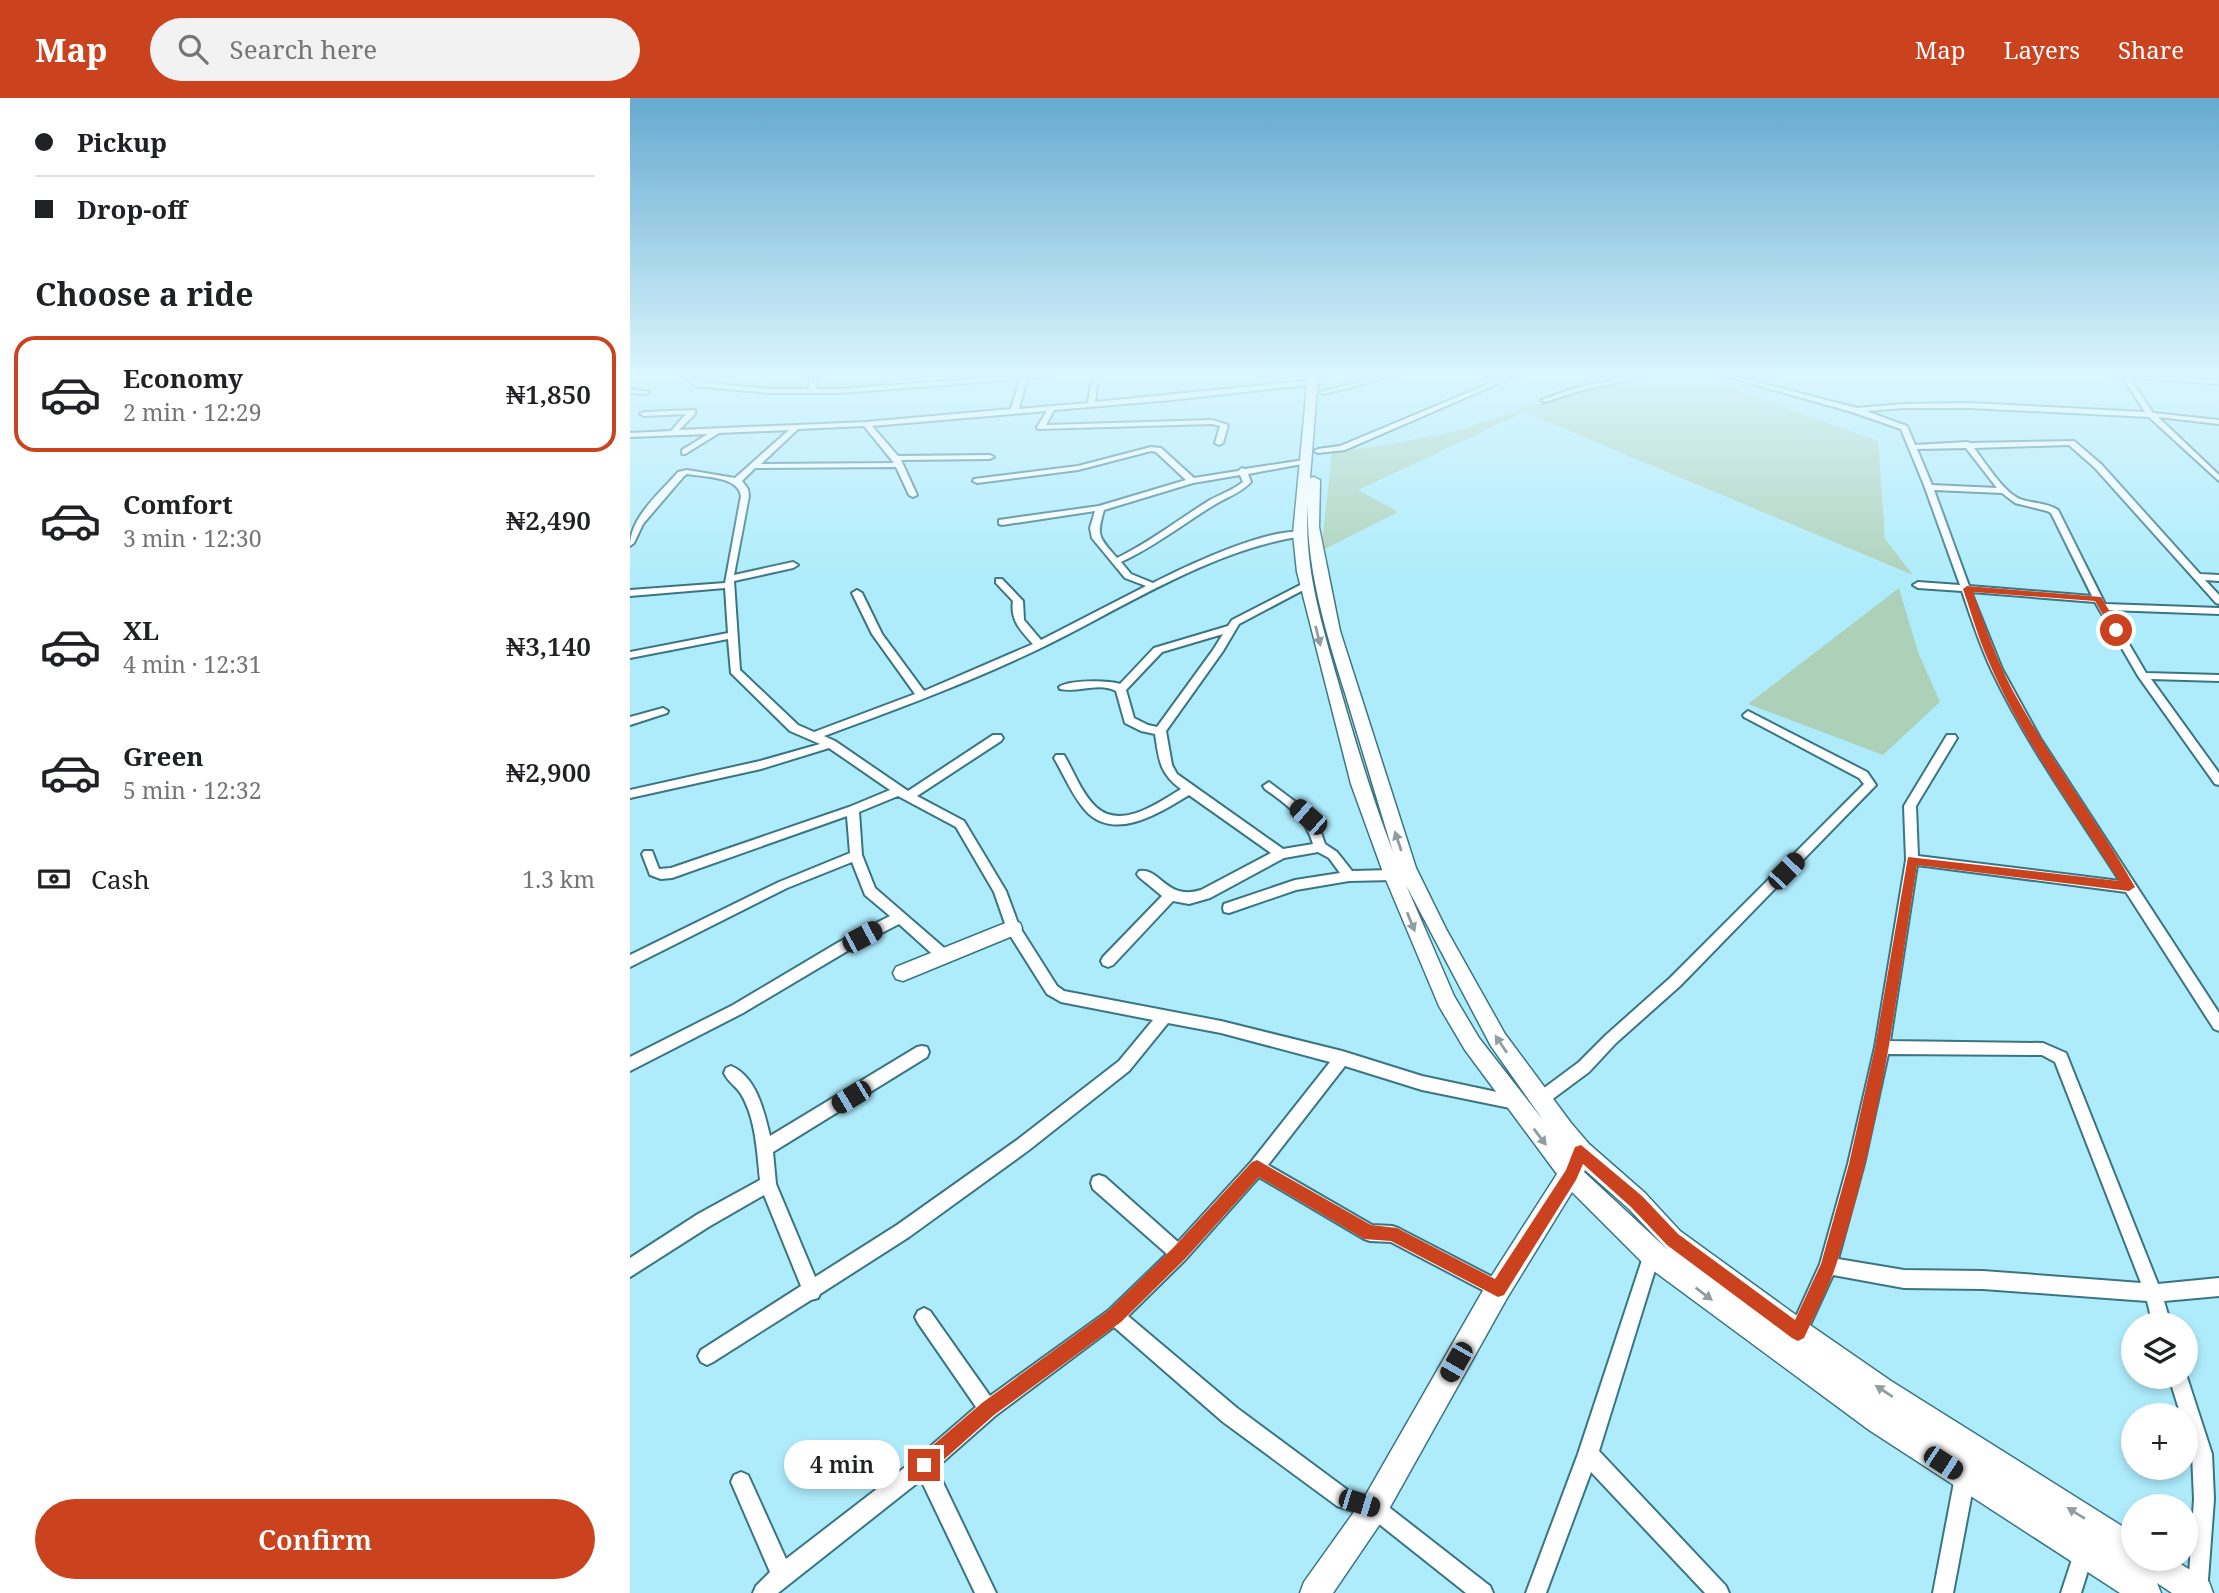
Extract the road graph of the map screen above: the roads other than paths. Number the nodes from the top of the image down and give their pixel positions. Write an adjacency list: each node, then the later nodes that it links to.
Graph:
1 (1967, 444): 22 (street)
2 (696, 445): 11 (street)
3 (777, 445): 15 (street)
4 (883, 445): 14 (street)
5 (1313, 445): 12 (street)
6 (1350, 445): 12 (street)
7 (1953, 445): 10 (street)
8 (2074, 445): 30 (street)
9 (2183, 445): 17 (street)
10 (1912, 447): 21 (street)
11 (685, 452)
12 (1312, 456): 16 (street); 26 (street); 72 (street, one-way to 12)
13 (990, 457): 14 (street)
14 (897, 461): 15 (street); 23 (street)
15 (753, 467): 18 (street)
16 (1242, 470): 20 (street); 28 (street)
17 (2219, 479)
18 (737, 481): 27 (street); 33 (street)
19 (977, 481): 20 (street)
20 (1192, 481): 24 (street)
21 (1931, 487): 22 (street); 37 (street)
22 (2004, 491): 41 (street)
23 (913, 495)
24 (1100, 508): 25 (street); 28 (street)
25 (1002, 522)
26 (1299, 534): 34 (street); 36 (street)
27 (630, 543)
28 (1117, 561): 36 (street)
29 (793, 565): 33 (street)
30 (2198, 577): 31 (street); 40 (street)
31 (2219, 578)
32 (999, 581): 45 (street)
33 (729, 582): 38 (street); 44 (street)
34 (1306, 585): 43 (street); 72 (street, one-way to 72)
35 (1918, 585): 37 (street)
36 (1154, 586): 45 (street)
37 (1967, 589): 41 (street); 75 (street)
38 (630, 593)
39 (857, 593): 51 (street)
40 (2219, 601)
41 (2100, 603): 42 (street); 47 (street)
42 (2219, 611)
43 (1229, 629): 50 (street); 55 (street)
44 (731, 635): 46 (street); 56 (street)
45 (1040, 645): 51 (street)
46 (630, 655)
47 (2143, 676): 48 (street); 61 (street)
48 (2219, 678)
49 (1064, 687): 50 (street)
50 (1121, 689): 55 (street)
51 (921, 695): 56 (street)
52 (663, 711): 54 (street)
53 (1748, 715): 91 (street)
54 (630, 721)
55 (1160, 731): 63 (street)
56 (814, 737): 59 (street)
57 (997, 738): 65 (street)
58 (1951, 738): 71 (street)
59 (831, 744): 64 (street); 65 (street)
60 (1060, 758): 63 (street)
61 (2219, 781)
62 (1269, 786): 67 (street)
63 (1188, 790): 69 (street)
64 (630, 793)
65 (904, 793): 66 (street); 79 (street)
66 (853, 810): 68 (street); 70 (street)
67 (1320, 847): 69 (street); 74 (street)
68 (648, 853)
69 (1281, 854): 76 (street)
70 (856, 855): 78 (street); 81 (street)
71 (1912, 860): 75 (street); 86 (street)
72 (1400, 872): 74 (street); 91 (street, one-way to 72); 92 (street, one-way to 92)
73 (1143, 874): 76 (street)
74 (1349, 876): 77 (street)
75 (2129, 887): 85 (street)
76 (1170, 895): 82 (street)
77 (1229, 908)
78 (899, 918): 80 (street); 89 (street)
79 (1013, 928): 80 (street); 84 (street)
80 (945, 957): 83 (street)
81 (630, 961)
82 (1108, 961)
83 (904, 973)
84 (1165, 1016): 88 (street); 104 (street)
85 (2219, 1025)
86 (1882, 1047): 100 (street); 105 (street)
87 (922, 1052): 93 (street)
88 (1342, 1058): 92 (street); 95 (street)
89 (630, 1064)
90 (731, 1073): 93 (street)
91 (1541, 1099): 94 (street)
92 (1515, 1102): 94 (street, one-way to 94)
93 (765, 1149): 97 (street)
94 (1576, 1163): 99 (street); 103 (street); 109 (street)
95 (1257, 1167): 98 (street); 103 (street)
96 (1099, 1183): 98 (street)
97 (768, 1184): 101 (street); 104 (street)
98 (1179, 1254): 107 (street)
99 (1652, 1254): 113 (street); 115 (street, one-way to 115)
100 (1828, 1266): 105 (street); 109 (street)
101 (630, 1268)
102 (2219, 1287): 105 (street)
103 (1498, 1289): 117 (street)
104 (812, 1292): 110 (street)
105 (2152, 1293): 106 (street)
106 (2158, 1312)
107 (1115, 1316): 112 (street); 117 (street)
108 (924, 1317): 112 (street)
109 (1798, 1332): 118 (street, one-way to 109)
110 (707, 1356)
111 (2182, 1389): 132 (street)
112 (988, 1409): 114 (street)
113 (1588, 1454): 127 (street); 128 (street)
114 (924, 1465): 122 (street); 124 (street)
115 (1965, 1477): 120 (street); 129 (street)
116 (741, 1482): 122 (street)
117 (1374, 1508): 125 (street); 126 (street)
118 (2101, 1528): 119 (street); 120 (street)
119 (2121, 1542)
120 (2084, 1550): 130 (street); 131 (street)
121 (2165, 1571): 132 (street)
122 (782, 1575): 123 (street)
123 (763, 1593)
124 (986, 1593)
125 (1315, 1593)
126 (1483, 1593)
127 (1536, 1593)
128 (1719, 1593)
129 (1943, 1593)
130 (2071, 1593)
131 (2146, 1593)
132 (2198, 1593)

